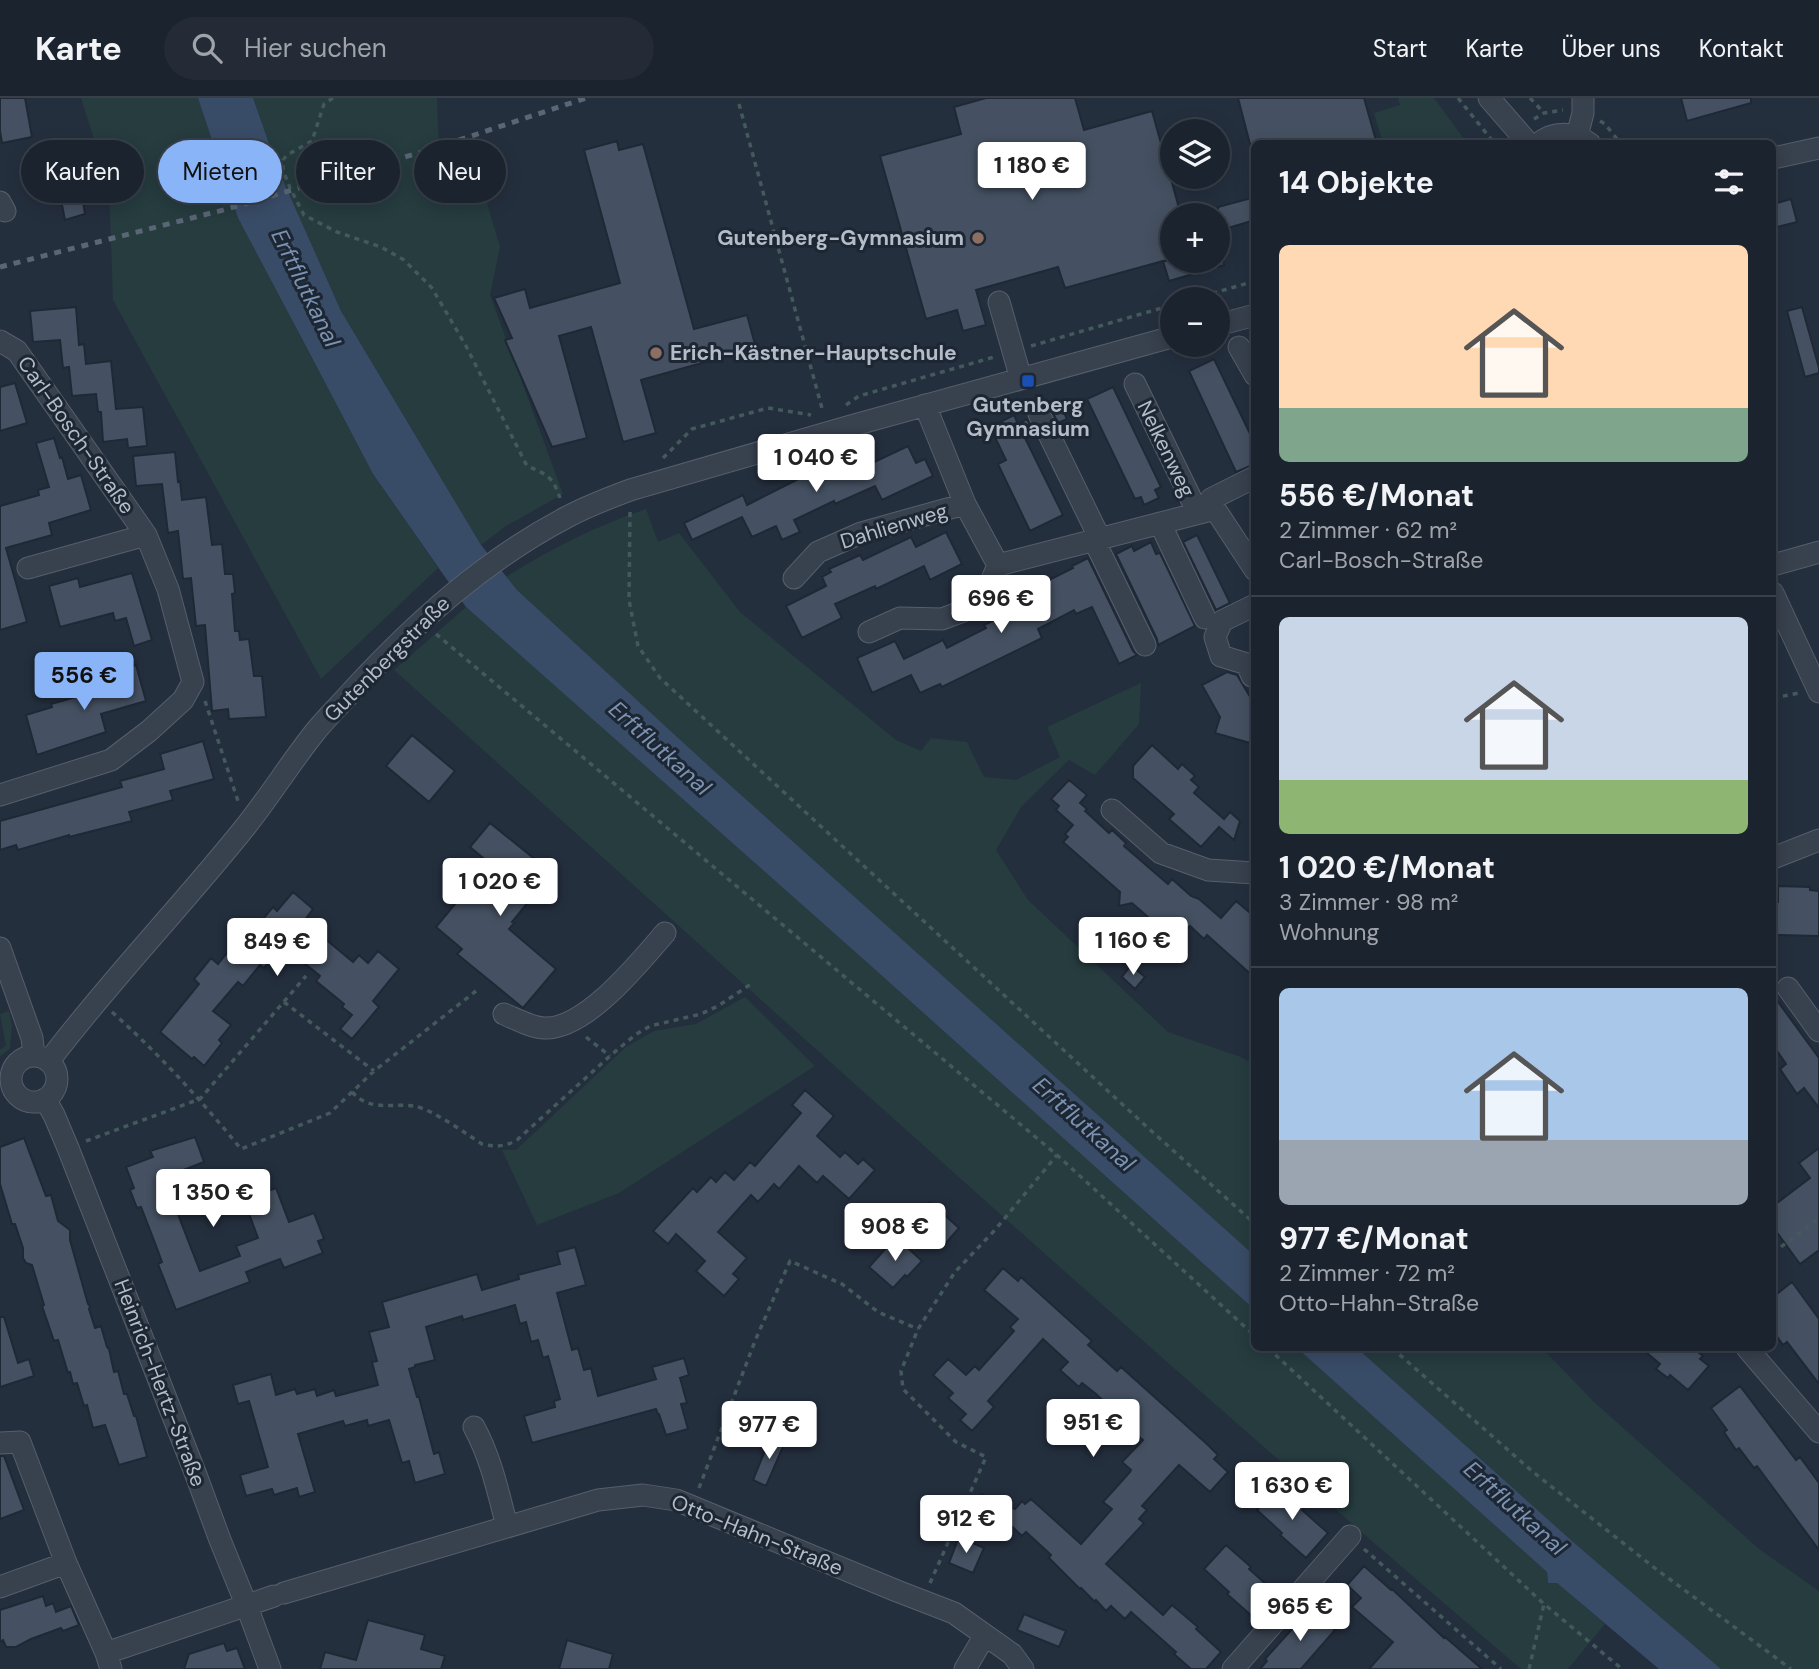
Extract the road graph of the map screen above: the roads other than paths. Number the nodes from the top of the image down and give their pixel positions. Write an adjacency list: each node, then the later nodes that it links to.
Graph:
1 (1489, 98): 3 (street)
2 (1583, 98): 5 (street)
3 (1526, 140)
4 (1542, 140): 5 (street)
5 (1584, 140)
6 (1819, 148): 7 (street)
7 (1776, 157)
8 (999, 302): 15 (street)
9 (1251, 316): 10 (street)
10 (1230, 322)
11 (1160, 340): 15 (street, Gutenbergstraße)
12 (0, 341): 23 (street, Carl-Bosch-Straße)
13 (1238, 347): 14 (street)
14 (1251, 368)
15 (1021, 379): 17 (street, Gutenbergstraße)
16 (1135, 384): 21 (street, Nelkenweg)
17 (925, 405): 20 (street); 48 (street, Gutenbergstraße)
18 (1039, 414): 24 (street)
19 (1251, 479): 21 (street)
20 (965, 504): 27 (street); 30 (street, Dahlienweg)
21 (1207, 511): 22 (street); 28 (street, Nelkenweg)
22 (1160, 523): 24 (street); 33 (street)
23 (146, 535): 29 (street, Carl-Bosch-Straße); 38 (street, Carl-Bosch-Straße)
24 (1097, 539): 27 (street); 35 (street)
25 (1819, 552): 26 (street)
26 (1776, 564)
27 (998, 565): 34 (street)
28 (1251, 565)
29 (29, 568)
30 (794, 578)
31 (1776, 599): 37 (street)
32 (1251, 607): 36 (street)
33 (1205, 618)
34 (869, 632)
35 (1146, 645)
36 (1251, 674)
37 (1819, 692)
38 (0, 795)
39 (1112, 810): 42 (street)
40 (1819, 840): 41 (street)
41 (1776, 857)
42 (1251, 873)
43 (665, 933): 46 (street)
44 (0, 948): 48 (street)
45 (1788, 988): 47 (street)
46 (504, 1014)
47 (1819, 1031)
48 (41, 1058): 49 (street); 50 (street)
49 (7, 1095): 50 (street)
50 (46, 1099): 59 (street, Heinrich-Hertz-Straße)
51 (1750, 1351): 53 (street)
52 (474, 1427): 55 (street)
53 (1819, 1432)
54 (0, 1443): 57 (street)
55 (507, 1526): 59 (street, Otto-Hahn-Straße); 60 (street, Otto-Hahn-Straße)
56 (1350, 1536): 65 (street)
57 (66, 1563): 58 (street); 61 (street)
58 (0, 1587)
59 (246, 1604): 61 (street, Otto-Hahn-Straße); 63 (street, Heinrich-Hertz-Straße)
60 (985, 1635): 62 (street, Otto-Hahn-Straße); 64 (street)
61 (109, 1661)
62 (1018, 1662)
63 (270, 1669)
64 (965, 1669)
65 (1233, 1669)

